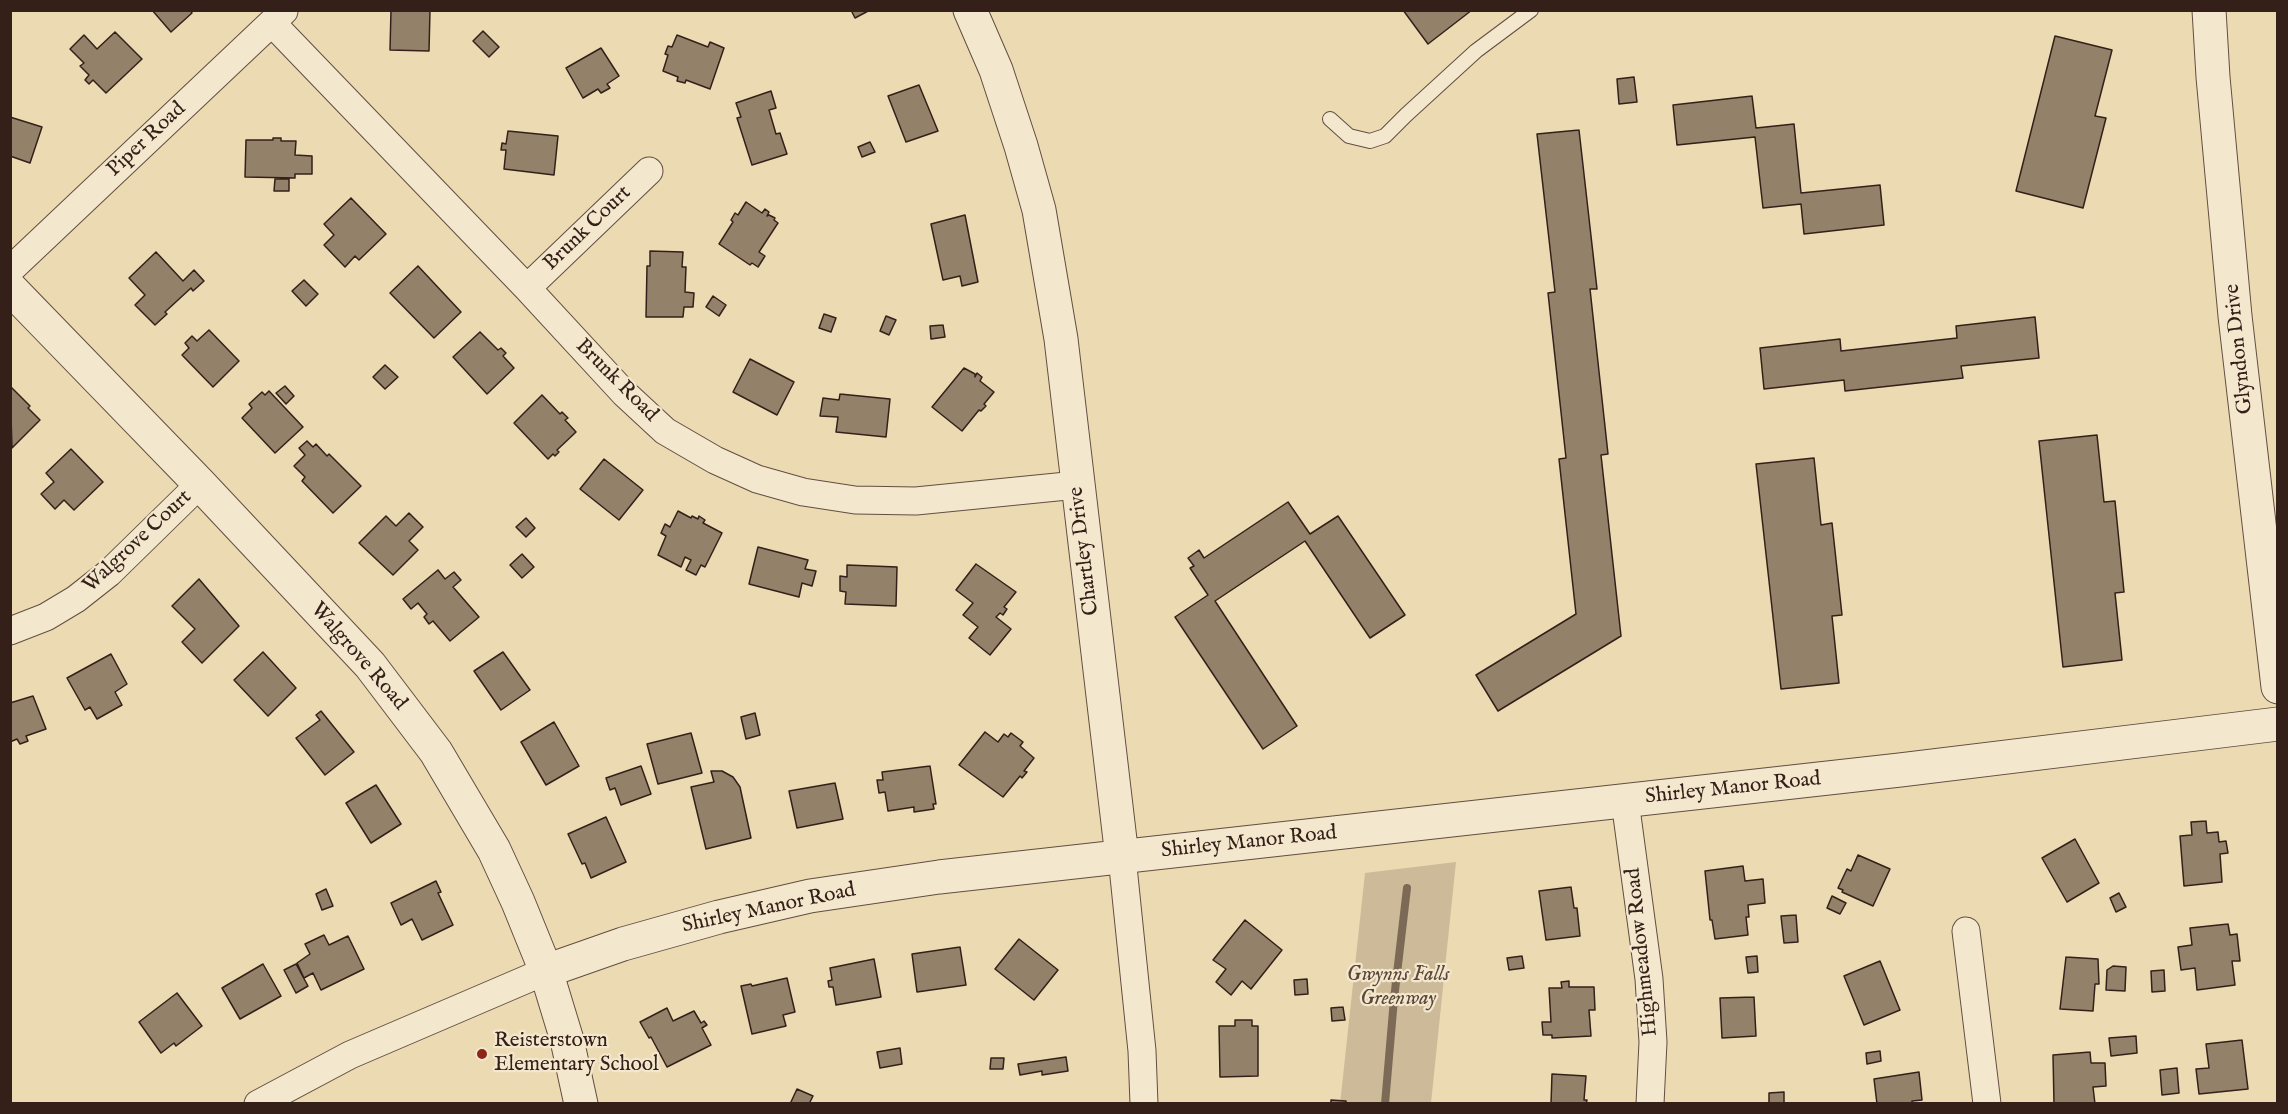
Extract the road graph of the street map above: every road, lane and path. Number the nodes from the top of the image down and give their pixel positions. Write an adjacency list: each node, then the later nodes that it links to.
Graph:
1 (970, 10): 11 (street, Chartley Drive)
2 (1531, 10): 5 (lane)
3 (2209, 10): 13 (street, Glyndon Drive)
4 (278, 17): 7 (street, Piper Road); 9 (street, Brunk Road)
5 (1330, 119)
6 (649, 171): 9 (street, Brunk Court)
7 (10, 270)
8 (10, 288): 10 (street, Walgrove Road)
9 (527, 288): 11 (street, Brunk Road)
10 (200, 484): 12 (street, Walgrove Court); 18 (street, Walgrove Road)
11 (1077, 485): 16 (street, Chartley Drive)
12 (10, 631)
13 (2277, 687)
14 (2277, 724): 15 (street, Shirley Manor Road)
15 (1626, 801): 16 (street, Shirley Manor Road); 22 (street, Highmeadow Road)
16 (1122, 856): 18 (street, Shirley Manor Road); 21 (street, Chartley Drive)
17 (1966, 932): 23 (street)
18 (546, 971): 19 (street, Shirley Manor Road); 20 (street, Walgrove Road)
19 (258, 1104)
20 (582, 1104)
21 (1144, 1104)
22 (1650, 1104)
23 (1987, 1104)

